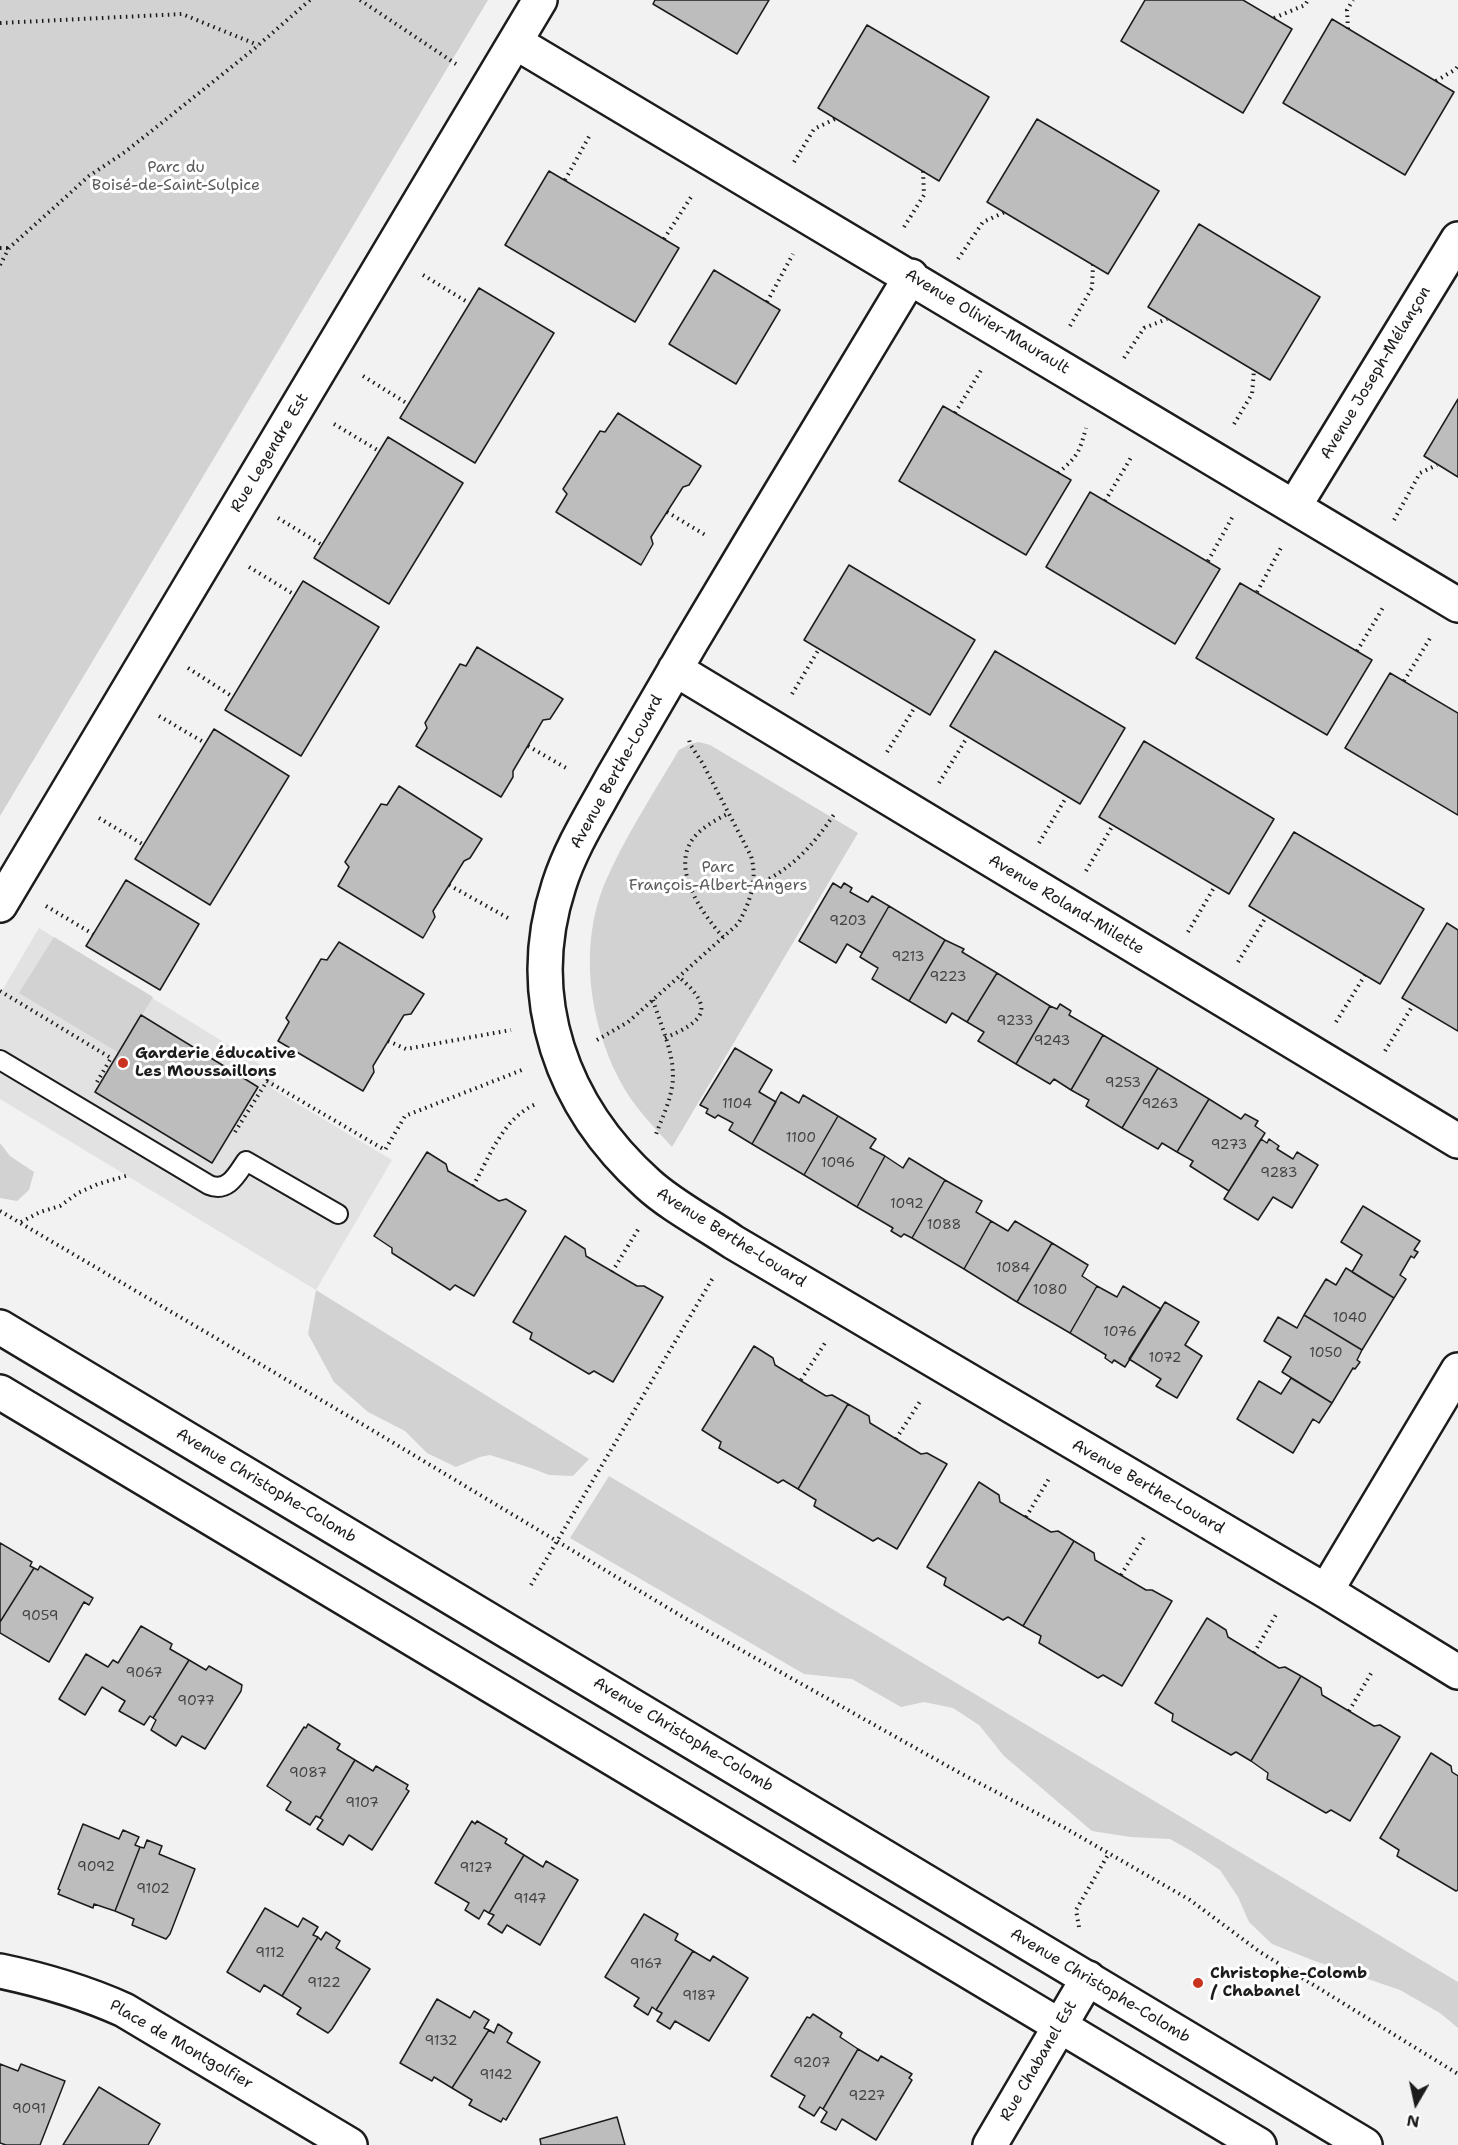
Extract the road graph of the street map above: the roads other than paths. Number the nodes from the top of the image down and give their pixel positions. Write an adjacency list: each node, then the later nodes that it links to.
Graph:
1 (540, 0): 2 (street, Rue Legendre Est)
2 (515, 42): 4 (street, Avenue Olivier-Maurault); 8 (street, Rue Legendre Est)
3 (1458, 238): 5 (street, Avenue Joseph-Mélançon)
4 (910, 276): 5 (street, Avenue Olivier-Maurault); 7 (street, Avenue Berthe-Louard)
5 (1294, 507): 6 (street, Avenue Olivier-Maurault)
6 (1458, 605)
7 (675, 669): 10 (street, Avenue Roland-Milette); 15 (street, Avenue Berthe-Louard)
8 (0, 905)
9 (0, 1060): 11 (lane)
10 (1458, 1141)
11 (338, 1214)
12 (0, 1327): 18 (street, Avenue Christophe-Colomb)
13 (1458, 1370): 15 (street)
14 (0, 1392): 19 (street)
15 (1326, 1592): 16 (street, Avenue Berthe-Louard)
16 (1458, 1672)
17 (0, 1971): 20 (street, Place de Montgolfier)
18 (1088, 1978): 19 (street, Rue Chabanel Est); 23 (street, Avenue Christophe-Colomb)
19 (1060, 2026): 21 (street, Rue Chabanel Est); 22 (street)
20 (350, 2145)
21 (990, 2145)
22 (1259, 2145)
23 (1365, 2145)

